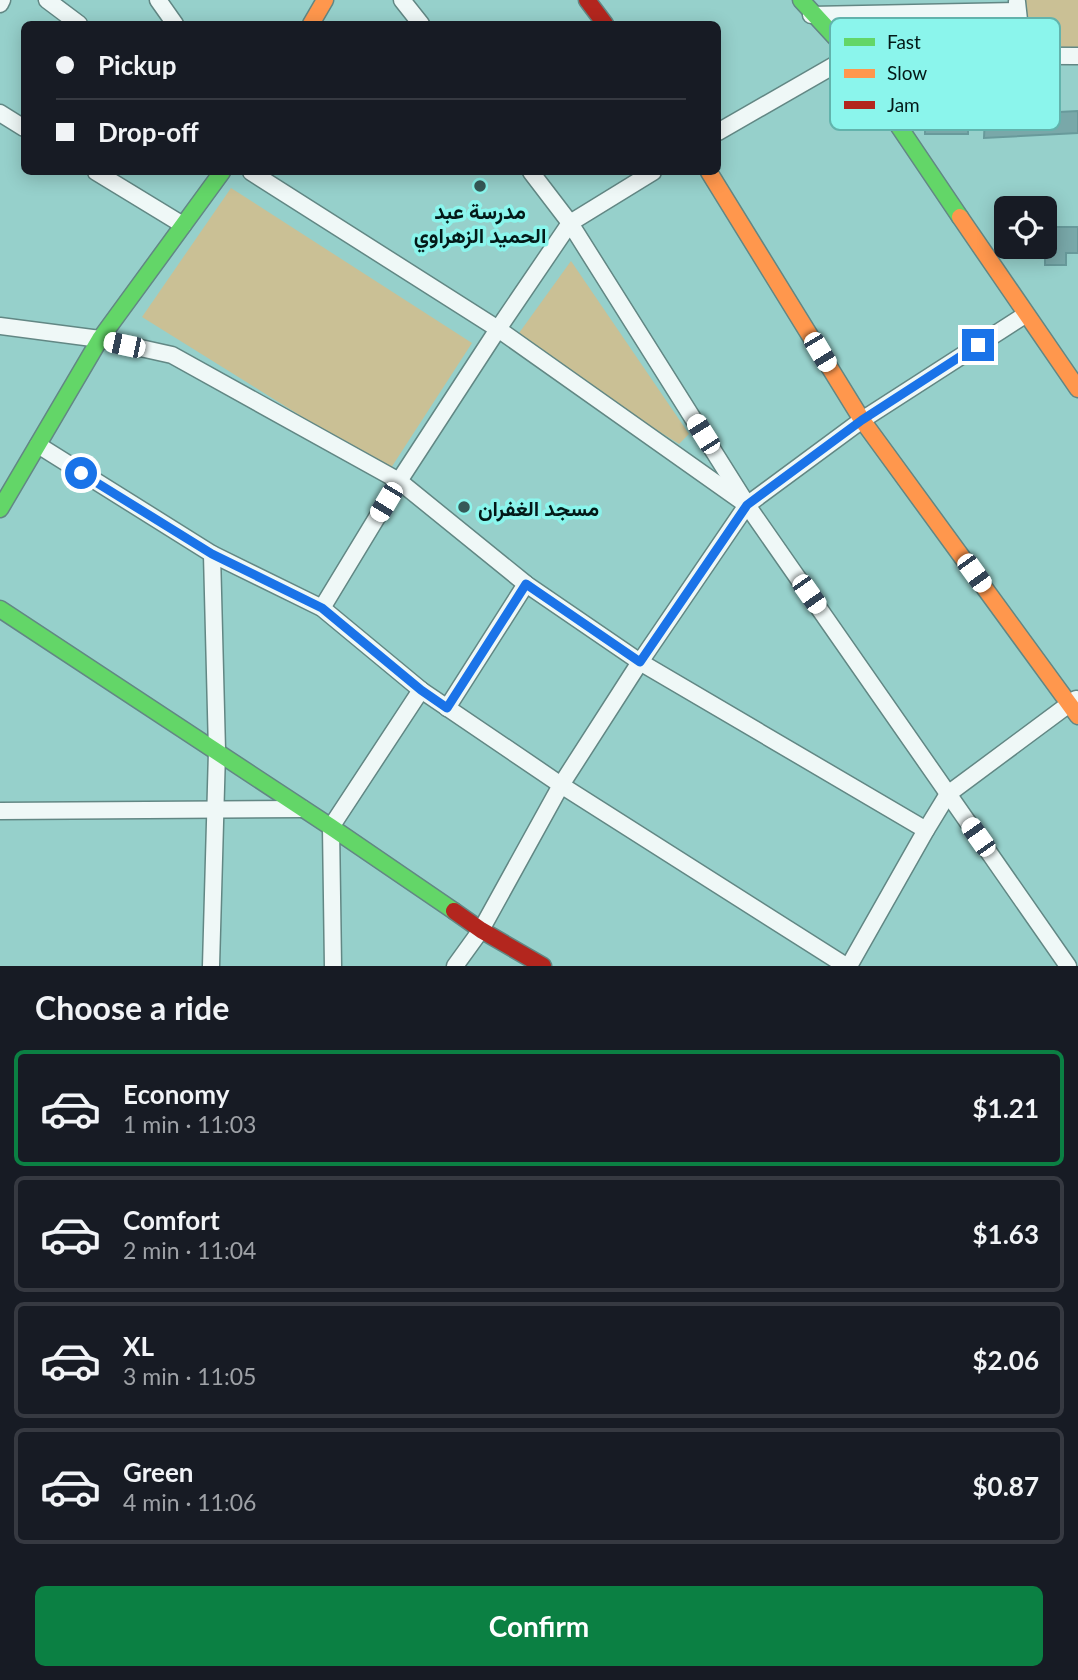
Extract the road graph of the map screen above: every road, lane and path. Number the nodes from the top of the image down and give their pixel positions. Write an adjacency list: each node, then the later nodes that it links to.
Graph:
1 (47, 0): 9 (street)
2 (158, 0): 10 (street)
3 (325, 0): 11 (street)
4 (402, 0): 12 (street)
5 (587, 0): 13 (street)
6 (801, 0): 8 (street)
7 (1017, 5): 8 (street)
8 (811, 15): 14 (street)
9 (75, 21)
10 (173, 21)
11 (313, 21)
12 (419, 21)
13 (603, 21)
14 (830, 34)
15 (1060, 56): 16 (street)
16 (1078, 56)
17 (830, 68): 20 (street)
18 (0, 113): 19 (street)
19 (21, 126)
20 (721, 130)
21 (902, 130): 30 (street)
22 (101, 175): 29 (street)
23 (220, 175): 29 (street)
24 (256, 175): 32 (street)
25 (533, 175): 28 (street)
26 (648, 175): 28 (street)
27 (711, 175): 35 (street)
28 (570, 223): 32 (street); 38 (street)
29 (183, 225): 33 (street)
30 (1025, 315): 34 (street); 35 (street)
31 (0, 326): 33 (street)
32 (498, 329): 37 (street); 38 (street)
33 (100, 339): 36 (street); 37 (street)
34 (1078, 389)
35 (862, 420): 38 (street); 46 (street)
36 (38, 445): 39 (street); 40 (street)
37 (399, 481): 41 (street); 42 (street)
38 (747, 505): 44 (street); 50 (street)
39 (0, 509)
40 (212, 554): 42 (street); 48 (street)
41 (526, 584): 44 (street); 47 (street)
42 (322, 608): 45 (street)
43 (0, 609): 48 (street)
44 (640, 662): 49 (street); 55 (street)
45 (421, 690): 47 (street); 54 (street)
46 (1075, 706): 50 (street)
47 (447, 708): 49 (street)
48 (217, 751): 51 (street); 52 (street)
49 (561, 785): 56 (street); 61 (street)
50 (948, 794): 55 (street); 62 (street)
51 (303, 808): 52 (street); 54 (street)
52 (215, 809): 53 (street); 57 (street)
53 (0, 811)
54 (331, 827): 56 (street); 58 (street)
55 (926, 830): 61 (street)
56 (481, 930): 59 (street); 60 (street)
57 (211, 966)
58 (333, 966)
59 (454, 966)
60 (543, 966)
61 (848, 966)
62 (1068, 966)

